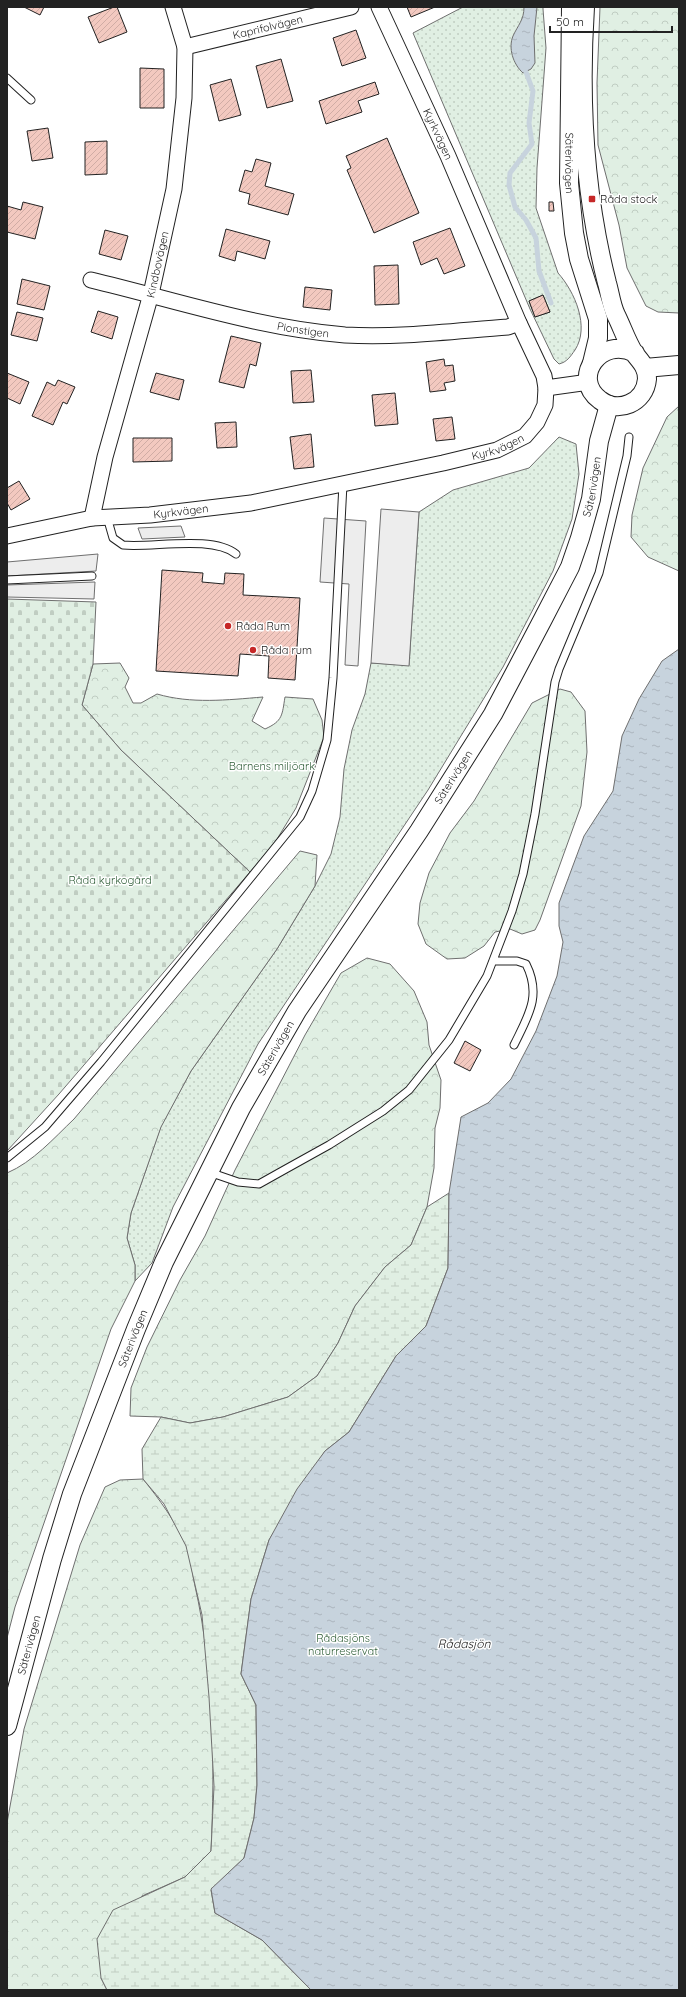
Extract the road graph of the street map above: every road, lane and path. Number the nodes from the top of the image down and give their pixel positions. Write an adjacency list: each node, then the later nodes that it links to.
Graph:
1 (173, 7): 6 (street, Kindbovägen)
2 (351, 7): 6 (street, Kaprifolvägen)
3 (379, 7): 11 (street, Kyrkvägen)
4 (570, 7): 13 (street, Säterivägen)
5 (585, 7): 12 (street, Säterivägen)
6 (184, 47): 10 (street, Kindbovägen)
7 (7, 78): 8 (lane)
8 (31, 100)
9 (91, 280): 10 (street, Pionstigen)
10 (151, 294): 11 (street, Pionstigen); 22 (street, Kindbovägen)
11 (519, 323): 17 (street, Kyrkvägen)
12 (635, 354): 13 (street); 15 (street)
13 (592, 363): 16 (street)
14 (679, 365): 15 (street)
15 (645, 368): 18 (street)
16 (589, 382): 17 (street); 18 (street)
17 (546, 388): 20 (street, Kyrkvägen)
18 (609, 405): 30 (street, Säterivägen)
19 (629, 437): 27 (lane)
20 (343, 484): 21 (street, Kyrkvägen); 29 (lane)
21 (108, 517): 22 (street, Kyrkvägen); 24 (lane)
22 (92, 518): 23 (street, Kyrkvägen)
23 (7, 536)
24 (236, 554)
25 (92, 576): 26 (lane)
26 (7, 580)
27 (493, 961): 28 (lane); 30 (lane)
28 (514, 1046)
29 (7, 1158)
30 (209, 1172): 31 (street, Säterivägen)
31 (7, 1726)

